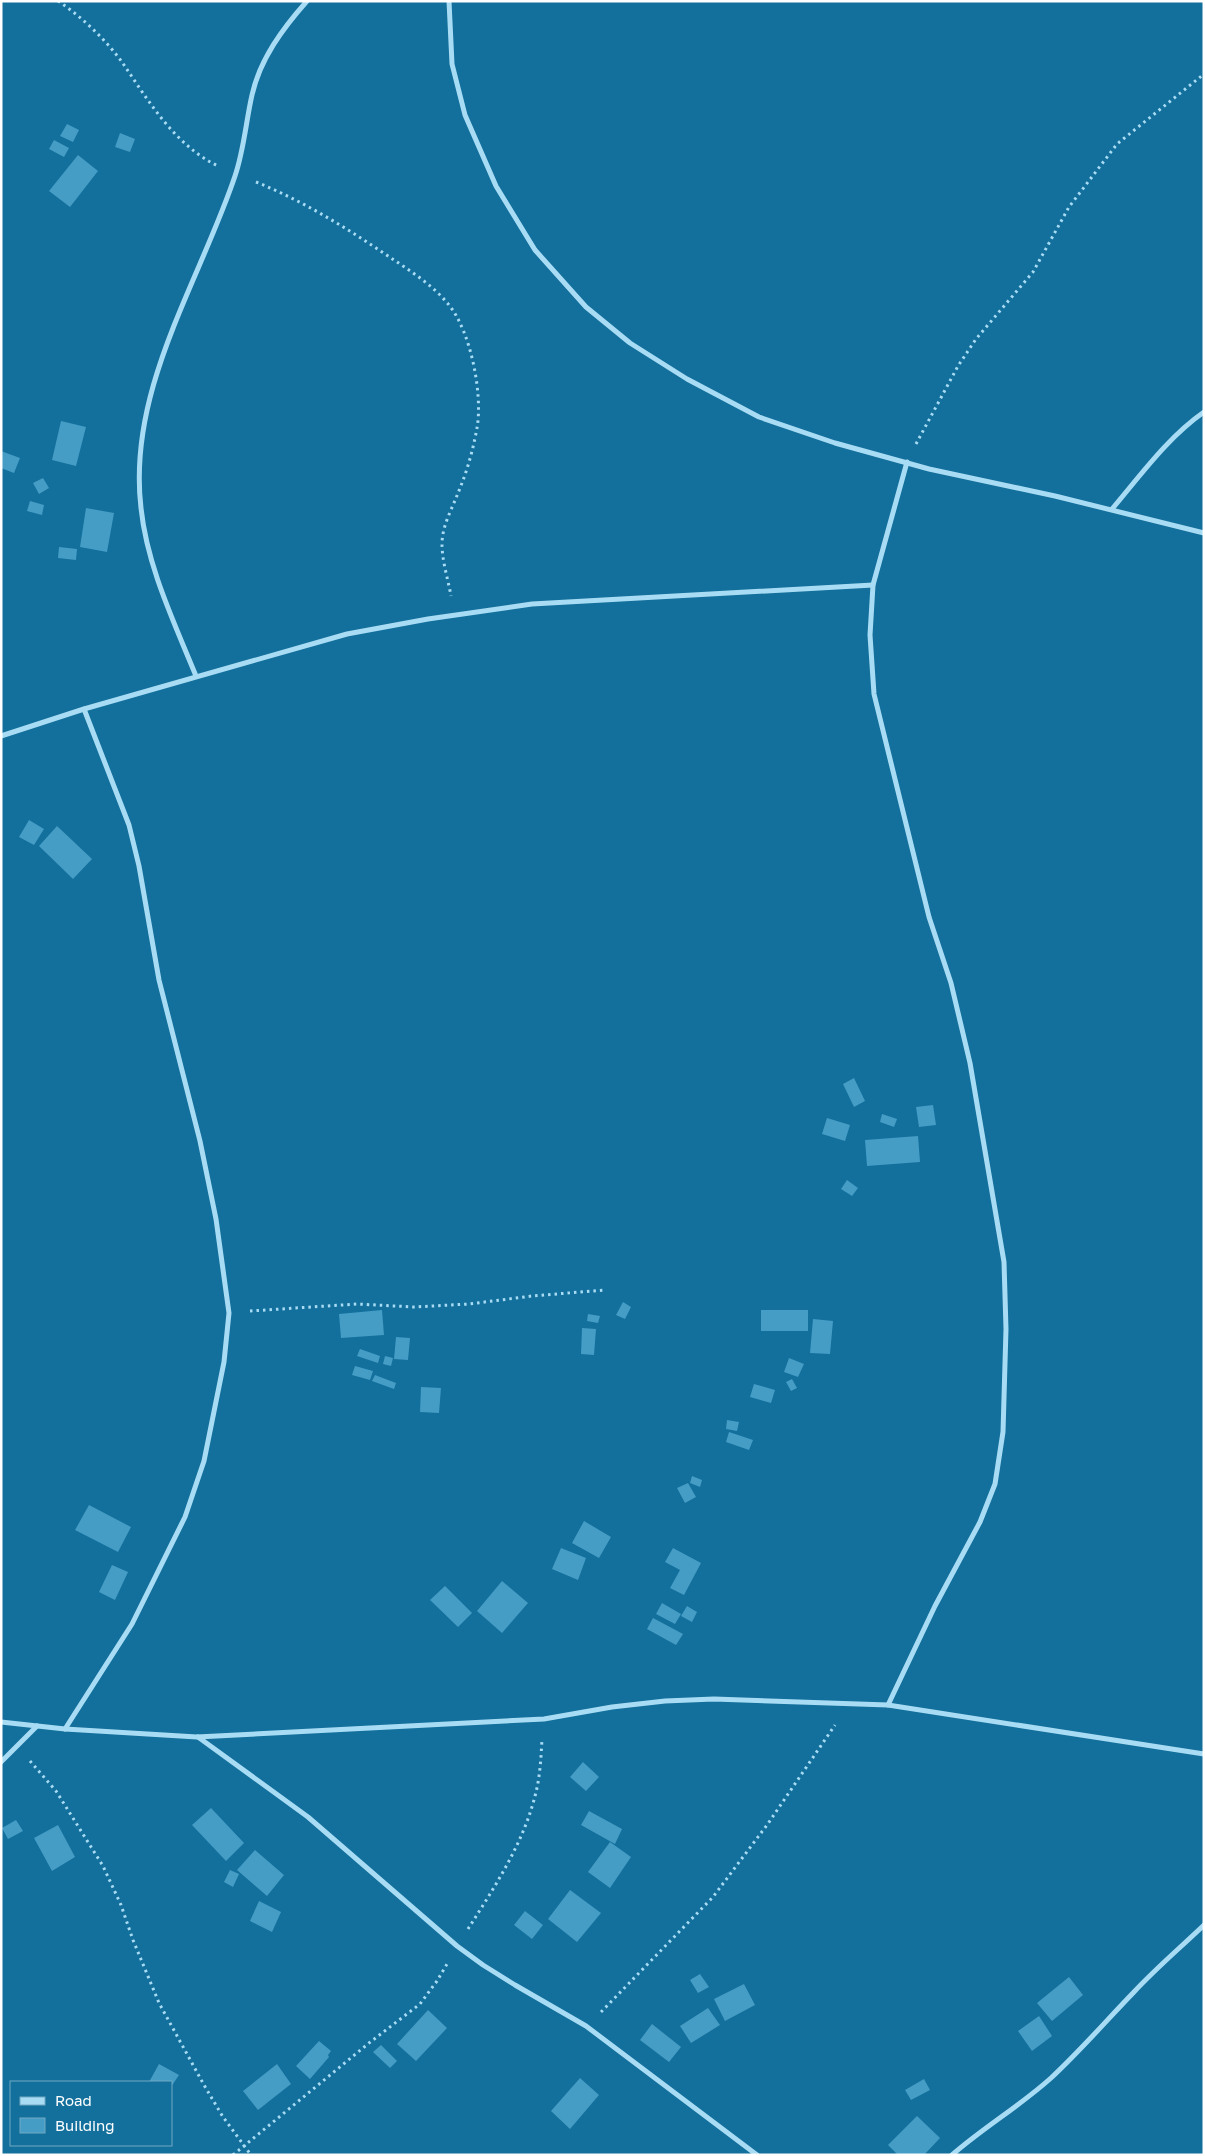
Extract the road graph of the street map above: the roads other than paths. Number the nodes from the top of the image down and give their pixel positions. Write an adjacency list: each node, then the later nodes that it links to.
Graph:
1 (307, 1): 8 (street)
2 (449, 1): 4 (street)
3 (1204, 412): 5 (street)
4 (907, 462): 5 (street); 7 (street)
5 (1112, 509): 6 (street)
6 (1204, 533)
7 (873, 585): 8 (street); 11 (street)
8 (196, 676): 9 (street)
9 (84, 709): 10 (street); 14 (street)
10 (1, 736)
11 (888, 1705): 15 (street); 16 (street)
12 (1, 1722): 13 (street)
13 (37, 1726): 14 (street); 17 (street)
14 (65, 1729): 15 (street)
15 (197, 1737): 19 (street)
16 (1204, 1754)
17 (1, 1762)
18 (1204, 1925): 20 (street)
19 (757, 2155)
20 (952, 2155)

